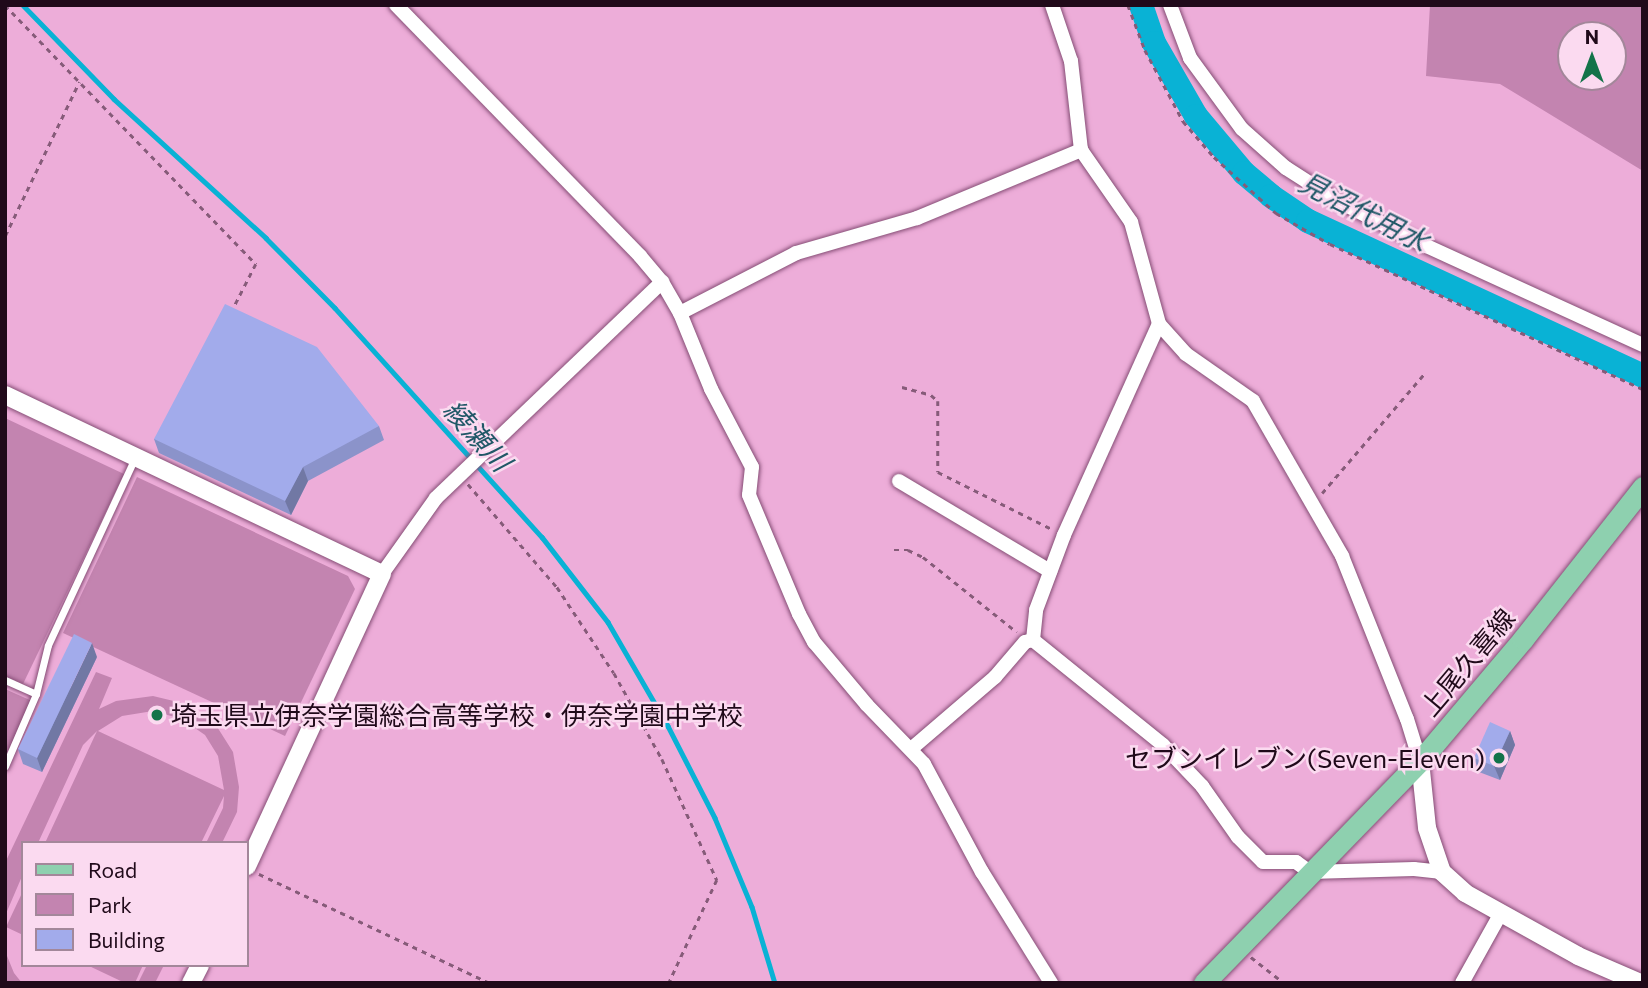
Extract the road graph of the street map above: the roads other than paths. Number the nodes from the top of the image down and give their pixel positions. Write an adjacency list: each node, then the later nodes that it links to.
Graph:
1 (396, 5): 5 (street)
2 (1052, 5): 4 (street)
3 (1170, 5): 8 (street)
4 (1080, 150): 6 (street); 7 (street)
5 (662, 282): 6 (street); 14 (street)
6 (680, 313): 18 (street)
7 (1159, 324): 13 (street); 19 (street)
8 (1643, 345)
9 (5, 395): 10 (street)
10 (135, 458): 14 (street); 17 (lane)
11 (899, 481): 13 (street)
12 (1643, 487): 19 (main road, 上尾久喜線)
13 (1051, 571): 15 (street)
14 (382, 574): 21 (street)
15 (1029, 641): 18 (street); 22 (street)
16 (5, 680): 17 (lane)
17 (36, 694): 20 (lane)
18 (911, 749): 27 (street)
19 (1419, 761): 22 (main road, 上尾久喜線); 23 (street)
20 (5, 766)
21 (250, 869)
22 (1310, 872): 23 (street); 28 (main road, 上尾久喜線)
23 (1442, 872): 24 (street)
24 (1501, 913): 29 (street); 30 (street)
25 (199, 967): 26 (street)
26 (191, 983)
27 (1051, 983)
28 (1204, 983)
29 (1462, 983)
30 (1640, 983)

